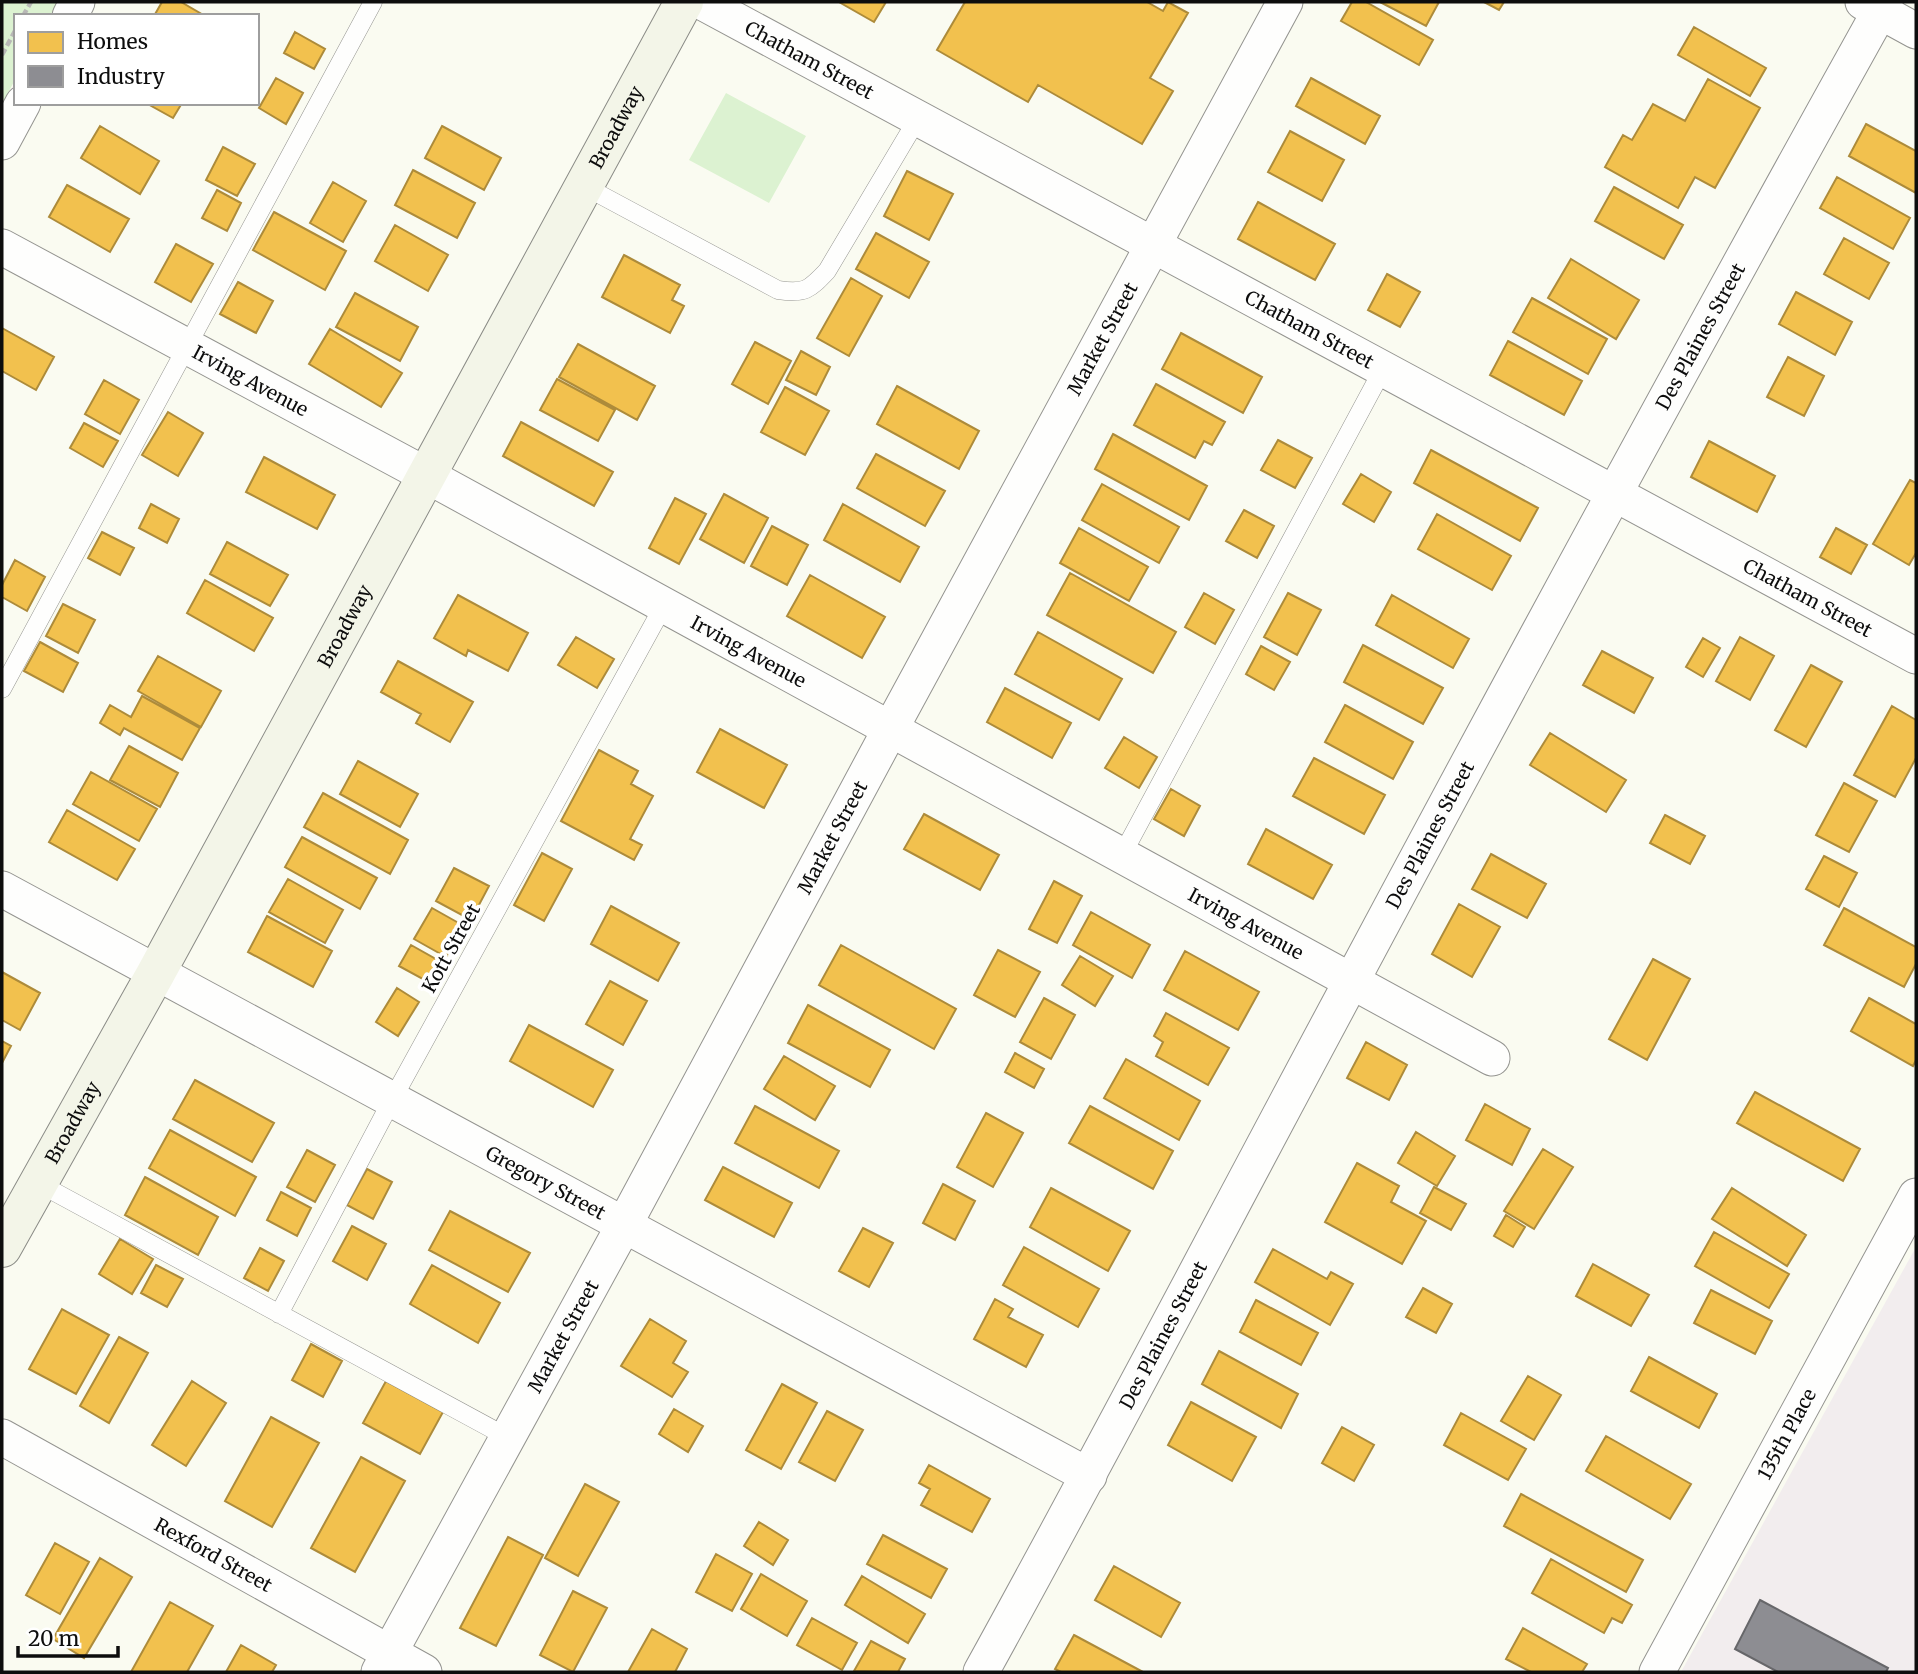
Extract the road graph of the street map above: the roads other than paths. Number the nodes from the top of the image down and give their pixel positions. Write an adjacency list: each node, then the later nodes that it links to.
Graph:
1 (373, 2): 13 (lane)
2 (684, 2): 10 (street, Broadway)
3 (702, 2): 8 (street, Chatham Street)
4 (1285, 2): 11 (street, Market Street)
5 (1876, 5): 6 (street); 16 (street, Des Plaines Street)
6 (1916, 31)
7 (22, 105): 9 (street)
8 (918, 118): 10 (lane); 11 (street, Chatham Street)
9 (2, 142)
10 (584, 186): 15 (street, Broadway)
11 (1153, 245): 14 (street, Chatham Street); 20 (street, Market Street)
12 (2, 247): 13 (street, Irving Avenue)
13 (187, 346): 15 (street, Irving Avenue); 19 (lane)
14 (1384, 369): 16 (street, Chatham Street); 21 (lane)
15 (426, 475): 17 (street, Irving Avenue); 23 (street, Broadway)
16 (1615, 494): 18 (street, Chatham Street); 24 (street, Des Plaines Street)
17 (664, 605): 20 (street, Irving Avenue); 26 (lane, Kott Street)
18 (1916, 656)
19 (2, 689)
20 (891, 728): 21 (street, Irving Avenue); 29 (street, Market Street)
21 (1122, 855): 24 (street, Irving Avenue)
22 (2, 889): 23 (street, Gregory Street)
23 (156, 972): 26 (street, Gregory Street); 27 (street, Broadway)
24 (1351, 982): 25 (street, Irving Avenue); 34 (street, Des Plaines Street)
25 (1492, 1058)
26 (392, 1100): 29 (street, Gregory Street); 31 (lane, Kott Street)
27 (38, 1183): 30 (street, Broadway); 31 (lane)
28 (1916, 1196): 38 (street, 135th Place)
29 (624, 1225): 33 (street, Market Street); 34 (street, Gregory Street)
30 (2, 1248)
31 (279, 1314): 33 (lane)
32 (2, 1437): 35 (street, Rexford Street)
33 (507, 1437): 35 (street, Market Street)
34 (1088, 1476): 37 (street, Des Plaines Street)
35 (384, 1663): 36 (street, Rexford Street)
36 (424, 1672)
37 (981, 1672)
38 (1657, 1672)

